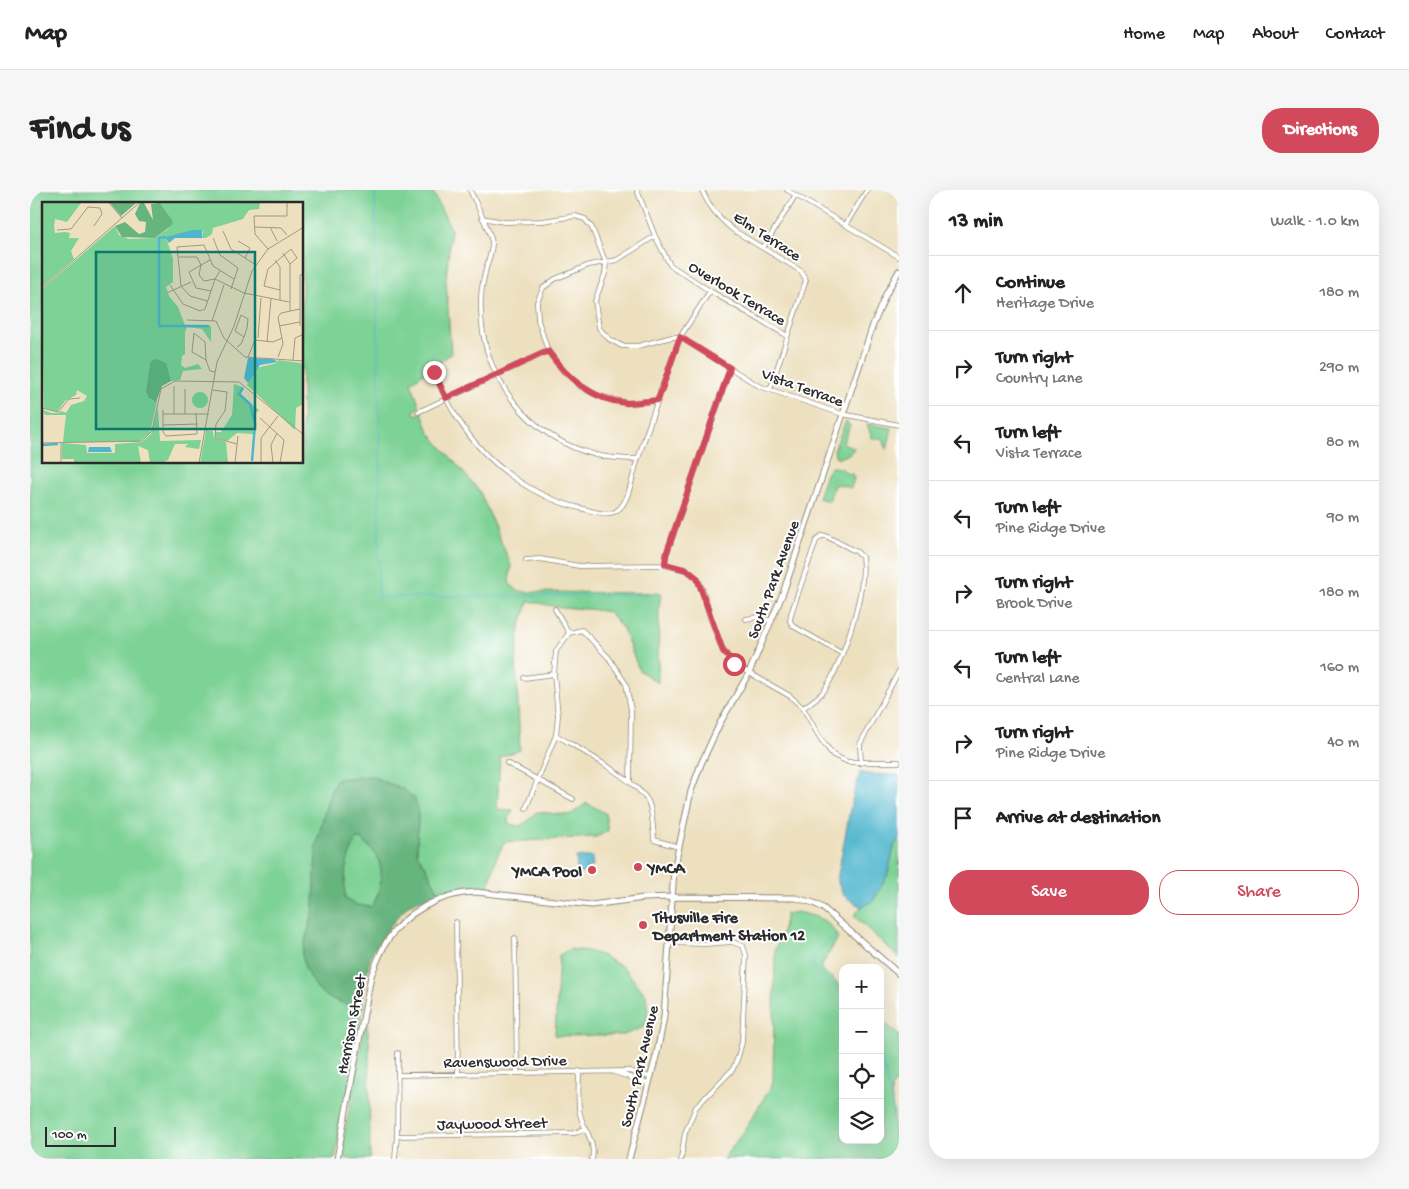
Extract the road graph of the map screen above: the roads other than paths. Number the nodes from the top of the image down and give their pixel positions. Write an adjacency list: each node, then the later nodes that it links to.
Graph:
1 (470, 190): 7 (street)
2 (637, 190): 9 (street, Overlook Terrace)
3 (702, 190): 10 (street, Elm Terrace)
4 (787, 190): 6 (street)
5 (867, 190): 8 (street)
6 (796, 196): 8 (street); 10 (street)
7 (482, 218): 12 (street); 20 (street)
8 (846, 224): 11 (street)
9 (655, 236): 12 (street); 14 (street, Overlook Terrace)
10 (763, 248): 15 (street, Elm Terrace)
11 (899, 257)
12 (606, 263): 16 (street); 17 (street)
13 (899, 271): 25 (street, South Park Avenue)
14 (710, 291): 15 (street, Overlook Terrace); 16 (street)
15 (786, 335): 21 (street, Elm Terrace)
16 (680, 337): 18 (street, Vista Terrace); 23 (street)
17 (548, 351): 20 (street); 23 (street)
18 (730, 368): 21 (street, Vista Terrace); 29 (street)
19 (434, 372): 22 (street)
20 (496, 376): 22 (street); 27 (street)
21 (770, 390): 25 (street, Vista Terrace)
22 (446, 398): 24 (street); 27 (street)
23 (658, 400): 27 (street)
24 (418, 412)
25 (842, 414): 26 (street, Vista Terrace); 32 (street, South Park Avenue)
26 (899, 426)
27 (637, 460)
28 (526, 560): 29 (street)
29 (665, 564): 36 (street)
30 (555, 609): 33 (street)
31 (746, 619): 32 (street)
32 (772, 621): 36 (street, South Park Avenue)
33 (569, 633): 37 (street); 45 (street)
34 (842, 653): 34 (street); 39 (street)
35 (899, 671): 43 (street)
36 (749, 673): 39 (street); 48 (street, South Park Avenue)
37 (554, 674): 38 (street); 40 (street)
38 (524, 678)
39 (803, 708): 43 (street)
40 (556, 735): 44 (street); 45 (street)
41 (899, 762): 43 (street)
42 (507, 763): 44 (street)
43 (860, 763)
44 (538, 781): 46 (street); 47 (street)
45 (630, 782): 48 (street)
46 (573, 799)
47 (526, 808)
48 (678, 847): 49 (street, South Park Avenue)
49 (671, 897): 52 (street, South Park Avenue); 53 (street, Harrison Street); 62 (street, Harrison Street)
50 (456, 922): 56 (street)
51 (515, 938): 57 (street)
52 (669, 943): 59 (street, South Park Avenue); 66 (street)
53 (899, 974)
54 (398, 1053): 58 (street)
55 (579, 1071): 57 (street, Ravenswood Drive); 59 (street, Ravenswood Drive); 60 (street)
56 (458, 1073): 57 (street, Ravenswood Drive); 58 (street, Ravenswood Drive)
57 (517, 1073)
58 (398, 1075): 61 (street)
59 (649, 1080): 65 (street, South Park Avenue)
60 (586, 1128): 61 (street, Jaywood Street); 64 (street)
61 (397, 1136): 63 (street)
62 (337, 1159)
63 (395, 1159)
64 (592, 1159)
65 (629, 1159)
66 (681, 1159)

